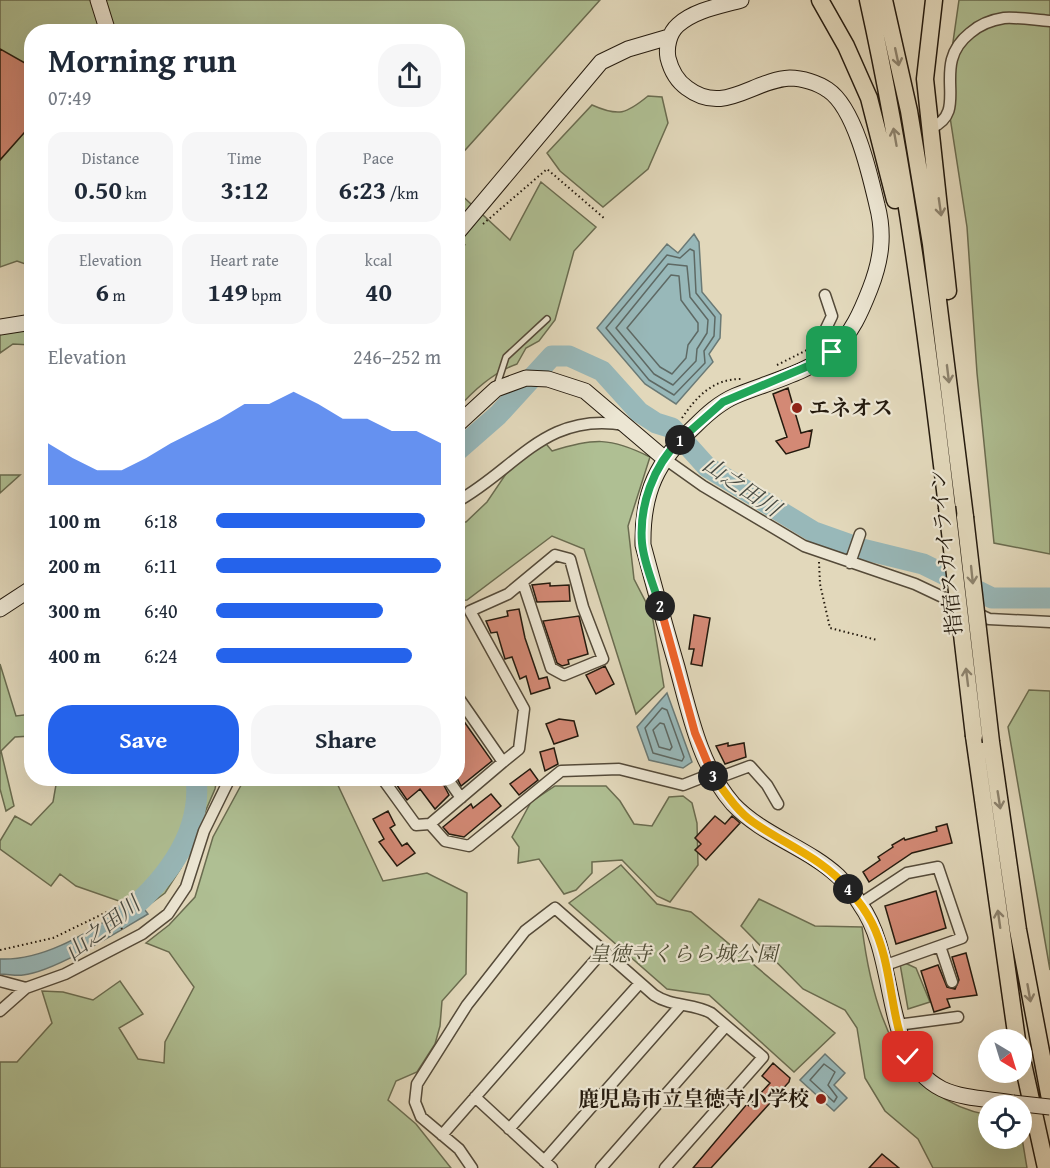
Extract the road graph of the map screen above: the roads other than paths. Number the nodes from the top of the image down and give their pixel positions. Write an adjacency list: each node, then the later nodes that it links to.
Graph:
1 (98, 0): 8 (street)
2 (741, 0): 9 (street)
3 (820, 0): 17 (main road)
4 (867, 0): 17 (main road, 指宿スカイライン, one-way to 4)
5 (884, 0): 16 (main road, 指宿スカイライン, one-way to 16)
6 (934, 0): 10 (main road)
7 (1050, 21): 10 (street)
8 (106, 24)
9 (669, 37): 11 (street); 18 (street)
10 (931, 128): 16 (main road, one-way to 16)
11 (465, 233)
12 (825, 295): 18 (street)
13 (547, 319): 19 (lane)
14 (24, 323): 15 (street)
15 (0, 327)
16 (944, 333): 55 (main road, 指宿スカイライン, one-way to 55, bridge)
17 (929, 350): 52 (main road, 指宿スカイライン, one-way to 17, bridge)
18 (823, 358): 22 (street)
19 (500, 388): 20 (street); 21 (street)
20 (465, 418)
21 (626, 426): 22 (street); 23 (street)
22 (668, 454): 25 (street); 32 (street)
23 (465, 497)
24 (860, 534): 25 (street)
25 (850, 563): 29 (street)
26 (523, 583): 26 (street); 31 (street)
27 (24, 593): 28 (street)
28 (0, 609)
29 (1050, 622)
30 (465, 707): 31 (street)
31 (503, 762): 36 (street)
32 (713, 776): 37 (street); 38 (street); 39 (street)
33 (226, 786): 46 (street)
34 (388, 786): 38 (street)
35 (453, 786): 36 (street)
36 (461, 798): 38 (street)
37 (778, 804)
38 (430, 824)
39 (860, 904): 40 (street); 42 (street)
40 (940, 946): 42 (street); 44 (street)
41 (604, 950): 45 (street); 54 (street); 58 (street)
42 (886, 965): 50 (street)
43 (0, 981): 46 (street)
44 (952, 982)
45 (640, 983): 47 (street); 57 (street)
46 (26, 988): 48 (street)
47 (681, 1005): 51 (street); 59 (street)
48 (0, 1011)
49 (958, 1017): 50 (street)
50 (897, 1025): 56 (street, bridge)
51 (726, 1026): 61 (street); 62 (street)
52 (1015, 1029)
53 (1027, 1083): 63 (main road)
54 (475, 1097): 57 (street); 58 (street)
55 (1050, 1099)
56 (1050, 1107)
57 (510, 1129): 59 (street)
58 (442, 1135): 60 (street)
59 (548, 1164)
60 (472, 1168)
61 (601, 1168)
62 (666, 1168)
63 (1046, 1168)

